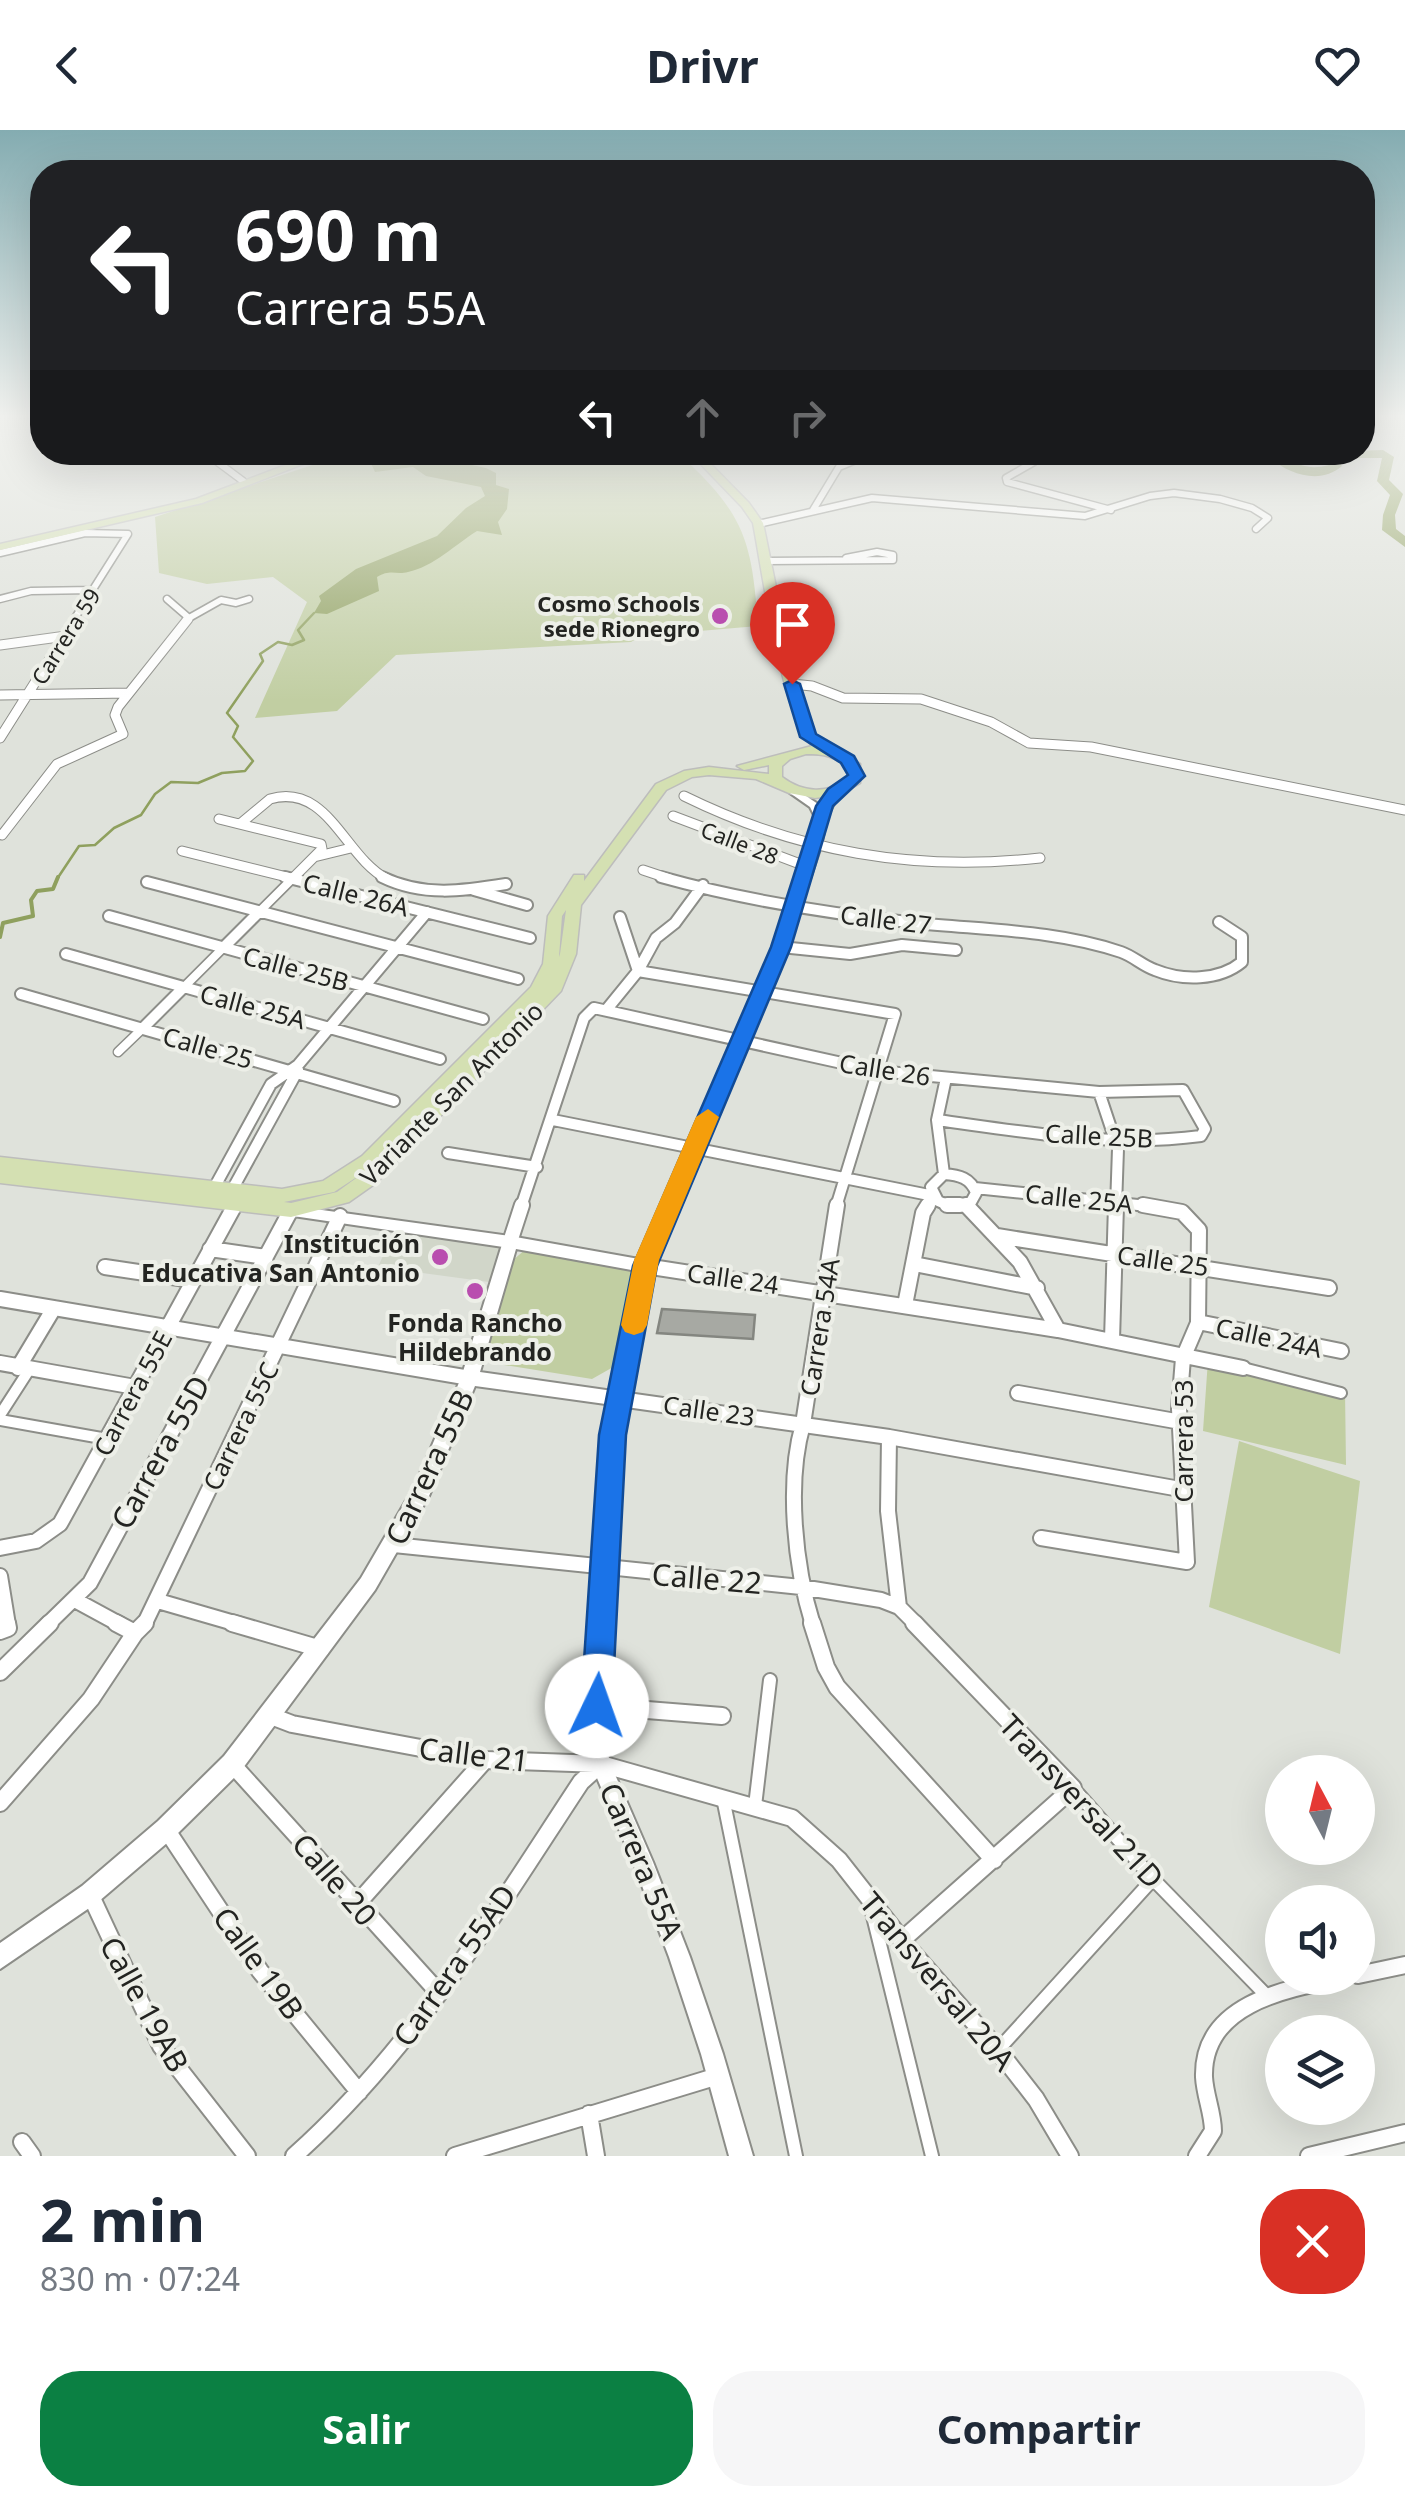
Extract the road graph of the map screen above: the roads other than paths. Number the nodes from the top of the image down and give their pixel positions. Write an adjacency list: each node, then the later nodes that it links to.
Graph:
1 (136, 513): 11 (main road)
2 (150, 513): 11 (main road)
3 (744, 513): 29 (main road)
4 (751, 513): 9 (main road)
5 (803, 513): 9 (street)
6 (1012, 513): 7 (street)
7 (1100, 513)
8 (1263, 513): 10 (street)
9 (758, 524): 12 (main road)
10 (1256, 528)
11 (0, 548): 14 (street, Carrera 59)
12 (767, 561): 13 (street); 23 (main road)
13 (844, 561): 13 (street)
14 (94, 590): 16 (street); 20 (street, Carrera 59)
15 (166, 598): 18 (street)
16 (0, 599)
17 (249, 599): 18 (street)
18 (190, 618): 24 (street)
19 (16, 628): 21 (street)
20 (66, 636): 21 (street); 25 (street, Carrera 59)
21 (28, 639): 22 (street)
22 (0, 645)
23 (792, 684): 28 (main road); 33 (street)
24 (129, 693): 25 (street); 38 (street)
25 (30, 694): 26 (street); 27 (street, Carrera 59)
26 (0, 695)
27 (0, 738)
28 (829, 752): 29 (main road, Variante San Antonio); 31 (main road)
29 (786, 756): 30 (main road); 98 (main road, Variante San Antonio)
30 (787, 786): 31 (main road, Variante San Antonio); 35 (main road); 96 (main road, Variante San Antonio)
31 (834, 792): 35 (main road, Carrera 55A)
32 (684, 796): 39 (street)
33 (1405, 810)
34 (673, 816): 44 (street, Calle 28)
35 (821, 817): 39 (main road, Carrera 55A)
36 (219, 819): 37 (street)
37 (240, 824): 40 (street); 42 (street)
38 (2, 835)
39 (815, 846): 43 (street); 44 (main road, Carrera 55A)
40 (351, 848): 42 (street); 50 (street)
41 (182, 851): 46 (street, Calle 26A)
42 (318, 853): 46 (street)
43 (1040, 858)
44 (808, 867): 51 (main road, Carrera 55A)
45 (643, 870): 49 (street, Calle 27)
46 (292, 878): 53 (street); 54 (street, Calle 26A)
47 (147, 882): 53 (street)
48 (506, 884): 50 (street)
49 (703, 885): 51 (street, Calle 27); 64 (street, Carrera 55B)
50 (474, 890): 52 (street)
51 (795, 904): 57 (street, Calle 27); 59 (main road, Carrera 55A)
52 (527, 906)
53 (259, 912): 60 (street); 61 (street)
54 (427, 912): 58 (street, Calle 26A); 61 (street, Carrera 55E)
55 (108, 916): 60 (street, Calle 25B)
56 (620, 917): 64 (street)
57 (1218, 922)
58 (530, 938)
59 (781, 947): 62 (street); 68 (main road, Carrera 55A)
60 (223, 948): 66 (street); 67 (street, Calle 25B)
61 (397, 948): 65 (street); 67 (street, Carrera 55E)
62 (956, 950)
63 (66, 954): 66 (street, Calle 25A)
64 (638, 971): 68 (street); 70 (street, Carrera 55B)
65 (518, 979)
66 (184, 987): 72 (street); 73 (street, Calle 25A)
67 (365, 987): 71 (street, Calle 25B); 73 (street, Carrera 55E)
68 (762, 993): 74 (main road, Carrera 55A); 78 (street, Carrera 54A)
69 (20, 994): 72 (street, Calle 25)
70 (608, 1009): 74 (street, Calle 26); 82 (street, Carrera 55B)
71 (483, 1019)
72 (142, 1028): 75 (street); 77 (street, Calle 25)
73 (331, 1028): 76 (street, Calle 25A); 77 (street, Carrera 55E)
74 (742, 1040): 78 (street, Calle 26); 86 (main road, Carrera 55A)
75 (118, 1052)
76 (440, 1060)
77 (294, 1069): 81 (street, Calle 25); 94 (street, Carrera 55E); 94 (street, Carrera 55E)
78 (878, 1071): 79 (street, Calle 26); 92 (street, Carrera 54A)
79 (946, 1078): 80 (street, Calle 26); 83 (street)
80 (1100, 1092): 84 (street, Calle 26); 85 (street)
81 (394, 1101)
82 (553, 1120): 86 (street); 89 (street, Carrera 55B)
83 (937, 1120): 85 (street, Calle 25B); 90 (street)
84 (1200, 1136): 85 (street, Calle 25B)
85 (1116, 1139): 97 (street)
86 (694, 1146): 92 (street); 109 (main road, Carrera 55A)
87 (448, 1153): 89 (street)
88 (0, 1163): 94 (main road, Calle 24)
89 (537, 1168): 103 (street, Carrera 55B)
90 (944, 1174): 93 (street); 95 (street)
91 (0, 1176): 94 (main road, Calle 24)
92 (842, 1178): 95 (street); 114 (street, Carrera 54A)
93 (976, 1188): 97 (street, Calle 25A); 99 (street)
94 (228, 1194): 98 (main road, Calle 24); 104 (street, Carrera 55E)
95 (934, 1196): 99 (street); 107 (street)
96 (342, 1197): 98 (main road, Variante San Antonio); 101 (street)
97 (1115, 1200): 100 (street, Calle 25A); 105 (street)
98 (294, 1203): 101 (street, Calle 24); 106 (street, Carrera 55D)
99 (966, 1205): 102 (street)
100 (1182, 1212): 108 (street, Carrera 53)
101 (340, 1216): 103 (street, Calle 24); 123 (street, Carrera 55C)
102 (997, 1236): 105 (street, Calle 25); 112 (street)
103 (510, 1242): 109 (main road, Calle 24); 129 (main road, Carrera 55B)
104 (210, 1248): 106 (street); 111 (street, Carrera 55E)
105 (1113, 1252): 108 (street, Calle 25); 122 (street)
106 (266, 1256): 121 (street, Carrera 55D)
107 (914, 1264): 112 (street); 116 (street)
108 (1197, 1264): 113 (street, Calle 25); 118 (street, Carrera 53)
109 (645, 1266): 114 (street, Calle 24); 133 (main road, Carrera 55A)
110 (105, 1267): 111 (street)
111 (192, 1280): 119 (street, Carrera 55E)
112 (1038, 1288): 120 (street)
113 (1330, 1288)
114 (826, 1292): 116 (street, Calle 24); 136 (street, Carrera 54A)
115 (0, 1299): 117 (street, Calle 23)
116 (905, 1305): 120 (street, Calle 24)
117 (54, 1308): 119 (street, Calle 23); 128 (street)
118 (1198, 1322): 124 (street, Calle 24A); 125 (street, Carrera 53)
119 (168, 1326): 121 (street, Calle 23); 130 (street, Carrera 55E)
120 (1058, 1330): 122 (street, Calle 24)
121 (224, 1335): 123 (street, Calle 23); 146 (street, Carrera 55D)
122 (1112, 1340): 125 (street, Calle 24)
123 (279, 1345): 129 (street, Calle 23); 147 (street, Carrera 55C)
124 (1341, 1351)
125 (1184, 1353): 127 (street, Calle 24); 135 (street, Carrera 53)
126 (0, 1364): 128 (street)
127 (1242, 1368): 132 (street, Calle 24)
128 (24, 1369): 130 (street); 134 (street)
129 (470, 1378): 133 (main road, Calle 23); 141 (main road, Carrera 55B)
130 (135, 1387): 138 (street, Carrera 55E)
131 (1018, 1392): 135 (street)
132 (1342, 1392)
133 (620, 1398): 136 (street, Calle 23); 143 (street, Carrera 55A)
134 (0, 1418): 138 (street)
135 (1181, 1422): 139 (street, Carrera 53)
136 (803, 1424): 137 (street, Calle 23); 145 (street, Carrera 54A)
137 (889, 1438): 139 (street, Calle 23); 148 (street)
138 (107, 1439): 142 (street, Carrera 55E)
139 (1180, 1489): 140 (street, Carrera 53)
140 (1040, 1538)
141 (394, 1545): 143 (street, Calle 22); 151 (main road, Carrera 55B)
142 (0, 1548)
143 (605, 1568): 145 (street, Calle 22); 154 (street, Carrera 55A)
144 (0, 1576): 149 (street)
145 (801, 1587): 148 (street, Calle 22); 166 (street, Carrera 54A)
146 (75, 1600): 150 (street); 152 (street, Carrera 55D)
147 (158, 1602): 150 (street, Carrera 55C); 151 (street)
148 (899, 1607): 160 (street, Transversal 21D)
149 (4, 1630)
150 (134, 1633): 162 (street, Carrera 55C)
151 (322, 1649): 155 (main road, Carrera 55B)
152 (0, 1672)
153 (770, 1680): 163 (street)
154 (597, 1706): 156 (street); 159 (street, Carrera 55A)
155 (271, 1716): 157 (street, Calle 21); 158 (main road, Carrera 55B)
156 (722, 1716)
157 (485, 1760): 159 (street, Calle 21); 170 (street)
158 (232, 1764): 165 (main road, Carrera 55B); 170 (street, Calle 20)
159 (601, 1764): 161 (street, Calle 21); 175 (street, Carrera 55AD); 179 (street, Carrera 55A)
160 (1073, 1788): 166 (street); 167 (street, Transversal 21D)
161 (723, 1798): 163 (street, Calle 21); 188 (street)
162 (0, 1803)
163 (755, 1806): 164 (street, Calle 21)
164 (792, 1818): 169 (street, Transversal 20A)
165 (166, 1829): 168 (main road, Carrera 55B); 180 (street, Calle 19B)
166 (994, 1860): 171 (street)
167 (1154, 1880): 176 (street, Transversal 21D); 178 (street)
168 (90, 1894): 172 (main road, Carrera 55B); 184 (street, Calle 19AB)
169 (868, 1896): 171 (street, Transversal 20A); 189 (street)
170 (356, 1905): 175 (street, Calle 20)
171 (902, 1940): 178 (street, Transversal 20A)
172 (0, 1957)
173 (1405, 1965): 174 (street)
174 (1375, 1971)
175 (439, 1993): 180 (street, Carrera 55AD)
176 (1265, 1994)
177 (1266, 1995): 191 (street)
178 (997, 2051): 190 (street, Transversal 20A)
179 (720, 2076): 181 (street); 187 (street, Carrera 55A)
180 (359, 2092): 185 (street, Carrera 55AD)
181 (589, 2114): 183 (street); 186 (street)
182 (1405, 2133): 192 (street)
183 (462, 2155)
184 (247, 2156)
185 (294, 2156)
186 (596, 2156)
187 (741, 2156)
188 (796, 2156)
189 (932, 2156)
190 (1070, 2156)
191 (1194, 2156)
192 (1308, 2156)

